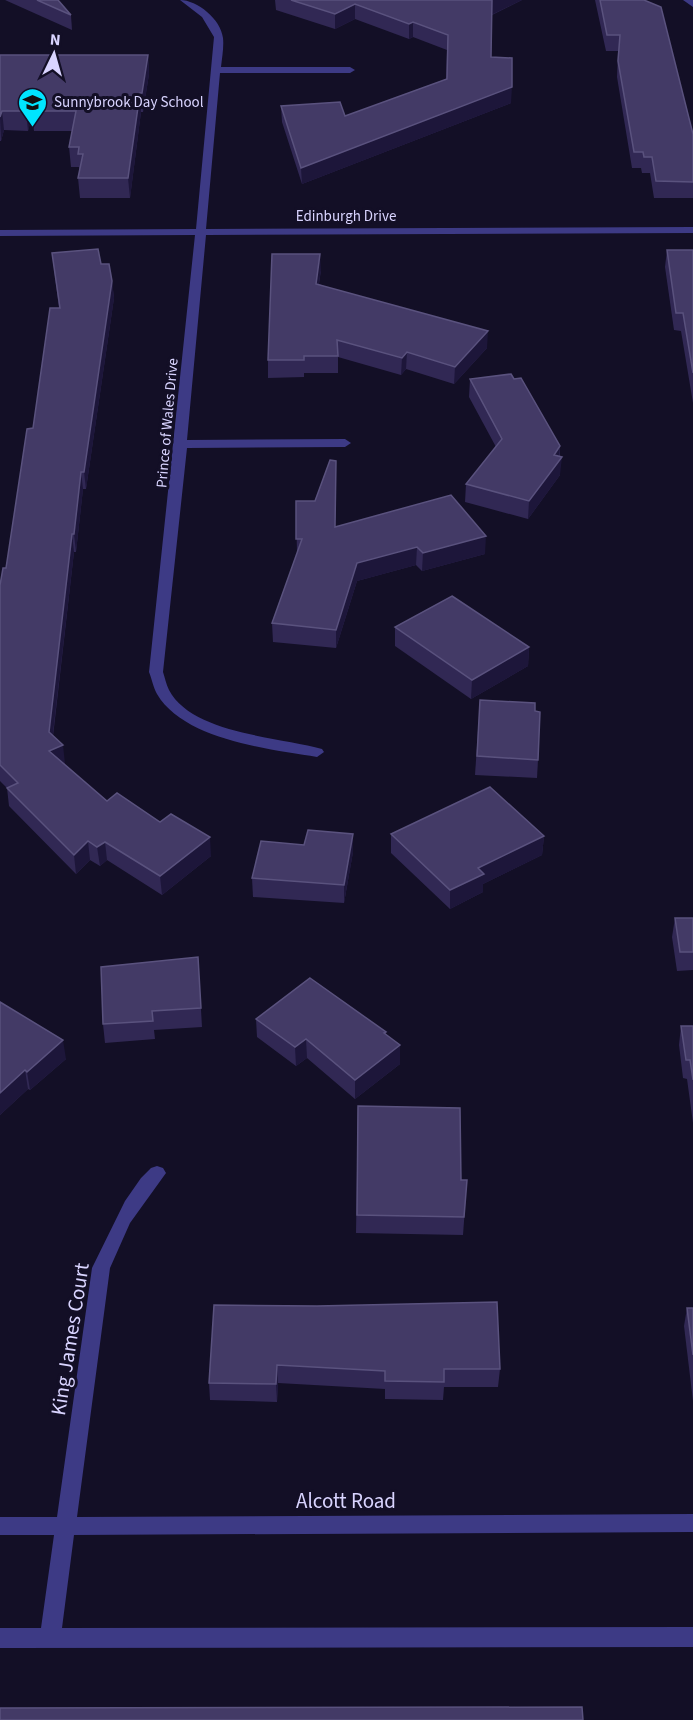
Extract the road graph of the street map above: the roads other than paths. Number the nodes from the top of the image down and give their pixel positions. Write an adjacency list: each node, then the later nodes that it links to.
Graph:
1 (184, 0): 4 (street, Prince of Wales Drive)
2 (687, 0): 3 (street)
3 (693, 4)
4 (216, 70): 5 (street); 8 (street, Prince of Wales Drive)
5 (350, 70)
6 (693, 230): 8 (street, Edinburgh Drive)
7 (0, 232): 8 (street, Edinburgh Drive)
8 (199, 232): 10 (street, Prince of Wales Drive)
9 (345, 443): 10 (street)
10 (182, 444): 11 (street, Prince of Wales Drive)
11 (317, 752)
12 (157, 1173): 15 (street, King James Court)
13 (693, 1523): 15 (street, Alcott Road)
14 (0, 1526): 15 (street, Alcott Road)
15 (66, 1526): 18 (street, King James Court)
16 (693, 1636): 18 (street)
17 (0, 1638): 18 (street)
18 (50, 1638)

